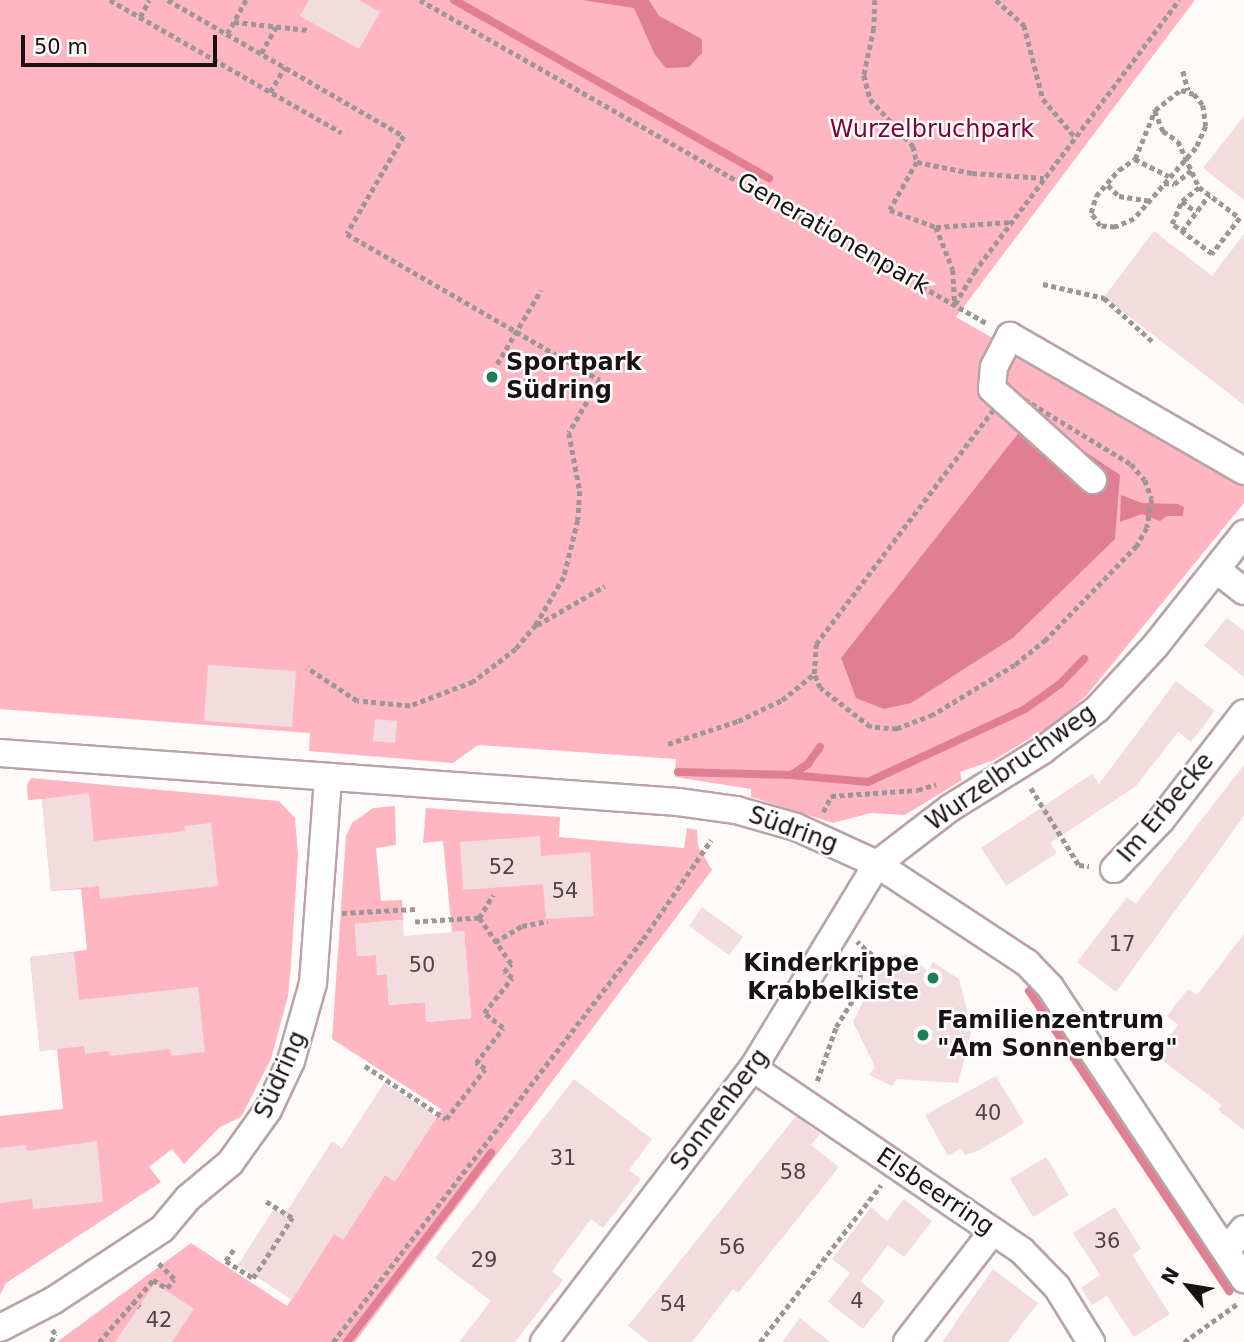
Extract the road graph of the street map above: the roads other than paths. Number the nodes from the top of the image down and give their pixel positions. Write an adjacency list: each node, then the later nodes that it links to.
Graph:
1 (1244, 471): 2 (street)
2 (1093, 480)
3 (1244, 534): 4 (street, Wurzelbruchweg)
4 (1217, 569): 5 (street); 9 (street, Wurzelbruchweg)
5 (1244, 591)
6 (1244, 713): 10 (street, Im Erbecke)
7 (0, 753): 8 (street, Südring)
8 (328, 779): 9 (street, Südring); 16 (street, Südring)
9 (877, 864): 11 (street, Sonnenberg); 14 (street, Südring)
10 (1114, 869)
11 (753, 1068): 13 (street, Elsbeerring); 17 (street, Sonnenberg)
12 (1244, 1229): 14 (street)
13 (993, 1231): 18 (street); 19 (street, Elsbeerring)
14 (1226, 1251): 15 (street, Südring)
15 (1244, 1279)
16 (0, 1328)
17 (544, 1342)
18 (907, 1342)
19 (1091, 1342)

